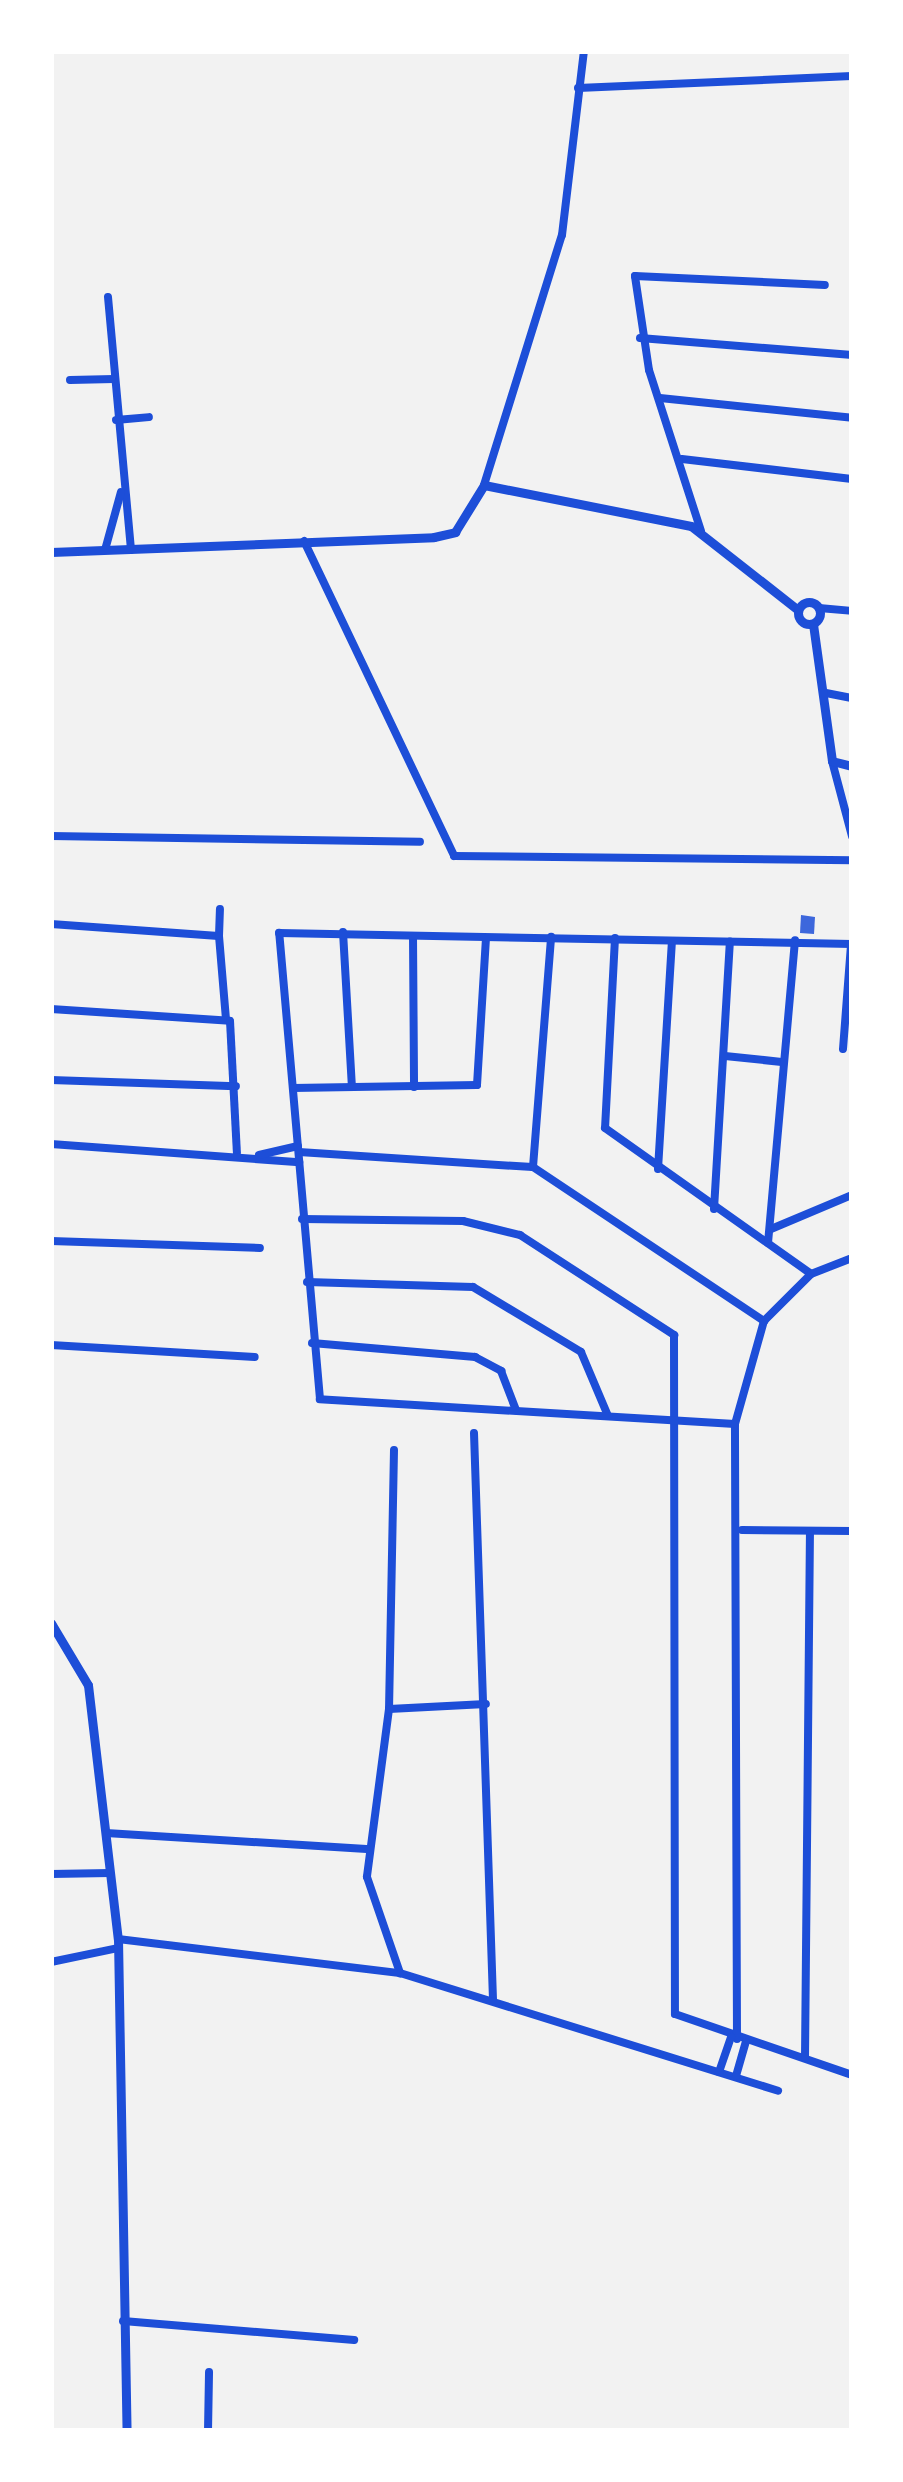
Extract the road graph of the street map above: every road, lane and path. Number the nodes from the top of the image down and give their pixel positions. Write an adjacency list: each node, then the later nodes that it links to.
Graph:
1 (584, 51): 3 (street)
2 (852, 76): 3 (street)
3 (578, 88): 16 (street)
4 (825, 285): 6 (street)
5 (108, 297): 8 (street)
6 (640, 338): 7 (street); 10 (street)
7 (852, 355)
8 (114, 379): 9 (street); 13 (street)
9 (70, 380)
10 (660, 398): 12 (street); 14 (street)
11 (149, 417): 13 (street)
12 (852, 418)
13 (116, 420): 17 (street)
14 (682, 458): 15 (street); 18 (street)
15 (852, 479)
16 (484, 485): 18 (street); 19 (street)
17 (121, 492): 20 (street); 21 (street)
18 (701, 531): 24 (street)
19 (304, 539): 21 (street); 35 (street)
20 (105, 550): 21 (street); 22 (street)
21 (131, 550)
22 (51, 552)
23 (819, 608): 24 (street); 25 (street); 26 (street)
24 (798, 610): 26 (street)
25 (852, 611)
26 (813, 624): 27 (street)
27 (826, 693): 28 (street); 29 (street)
28 (852, 698)
29 (832, 761): 30 (street); 31 (street)
30 (852, 766)
31 (847, 805): 33 (street)
32 (51, 836): 34 (street)
33 (852, 836)
34 (420, 842)
35 (852, 860)
36 (220, 908): 39 (street)
37 (51, 924): 39 (street)
38 (343, 932): 40 (street); 56 (street); 58 (street)
39 (219, 936): 49 (street)
40 (413, 936): 42 (street); 57 (street)
41 (551, 937): 42 (street); 43 (street); 63 (street)
42 (486, 938): 57 (street)
43 (615, 938): 45 (street); 64 (street)
44 (795, 940): 46 (street); 47 (street); 53 (street)
45 (673, 941): 46 (street); 64 (street)
46 (730, 941): 52 (street)
47 (852, 944): 50 (street)
48 (51, 1009): 49 (street)
49 (226, 1019): 55 (street)
50 (849, 1022): 51 (street)
51 (843, 1049)
52 (725, 1056): 53 (street); 66 (street)
53 (782, 1062): 68 (street)
54 (51, 1080): 55 (street)
55 (236, 1086): 60 (street)
56 (352, 1086): 57 (street); 58 (street)
57 (414, 1087)
58 (293, 1088): 61 (street)
59 (51, 1144): 60 (street)
60 (237, 1153): 62 (street)
61 (298, 1153): 62 (street); 62 (street); 63 (street); 67 (street)
62 (258, 1155)
63 (533, 1167): 75 (street)
64 (658, 1171): 66 (street)
65 (852, 1195): 68 (street)
66 (714, 1209): 70 (street)
67 (302, 1219): 74 (street); 81 (street)
68 (771, 1229): 70 (street)
69 (51, 1241): 71 (street)
70 (768, 1243): 73 (street)
71 (260, 1247)
72 (852, 1258): 73 (street)
73 (811, 1274): 75 (street)
74 (307, 1282): 76 (street); 80 (street)
75 (764, 1321): 82 (street)
76 (312, 1343): 79 (street); 79 (street)
77 (51, 1345): 78 (street)
78 (255, 1357)
79 (516, 1410): 80 (street)
80 (608, 1416): 81 (street)
81 (670, 1419): 82 (street); 99 (street)
82 (735, 1424): 85 (street)
83 (474, 1433): 89 (street)
84 (394, 1450): 90 (street)
85 (742, 1531): 86 (street); 99 (street)
86 (810, 1531): 87 (street); 100 (street)
87 (852, 1531)
88 (51, 1623): 91 (street)
89 (486, 1704): 90 (street); 98 (street)
90 (389, 1709): 92 (street)
91 (106, 1833): 92 (street); 93 (street)
92 (367, 1849): 97 (street)
93 (110, 1873): 94 (street); 95 (street)
94 (51, 1874)
95 (118, 1944): 96 (street); 97 (street); 105 (street)
96 (51, 1962)
97 (400, 1972): 98 (street)
98 (493, 2000): 101 (street)
99 (738, 2040): 100 (street); 101 (street); 103 (street)
100 (805, 2058): 102 (street)
101 (719, 2072): 103 (street)
102 (852, 2075)
103 (736, 2076): 104 (street)
104 (778, 2091)
105 (123, 2321): 106 (street); 108 (street)
106 (354, 2340)
107 (209, 2372): 109 (street)
108 (127, 2431)
109 (208, 2431)

